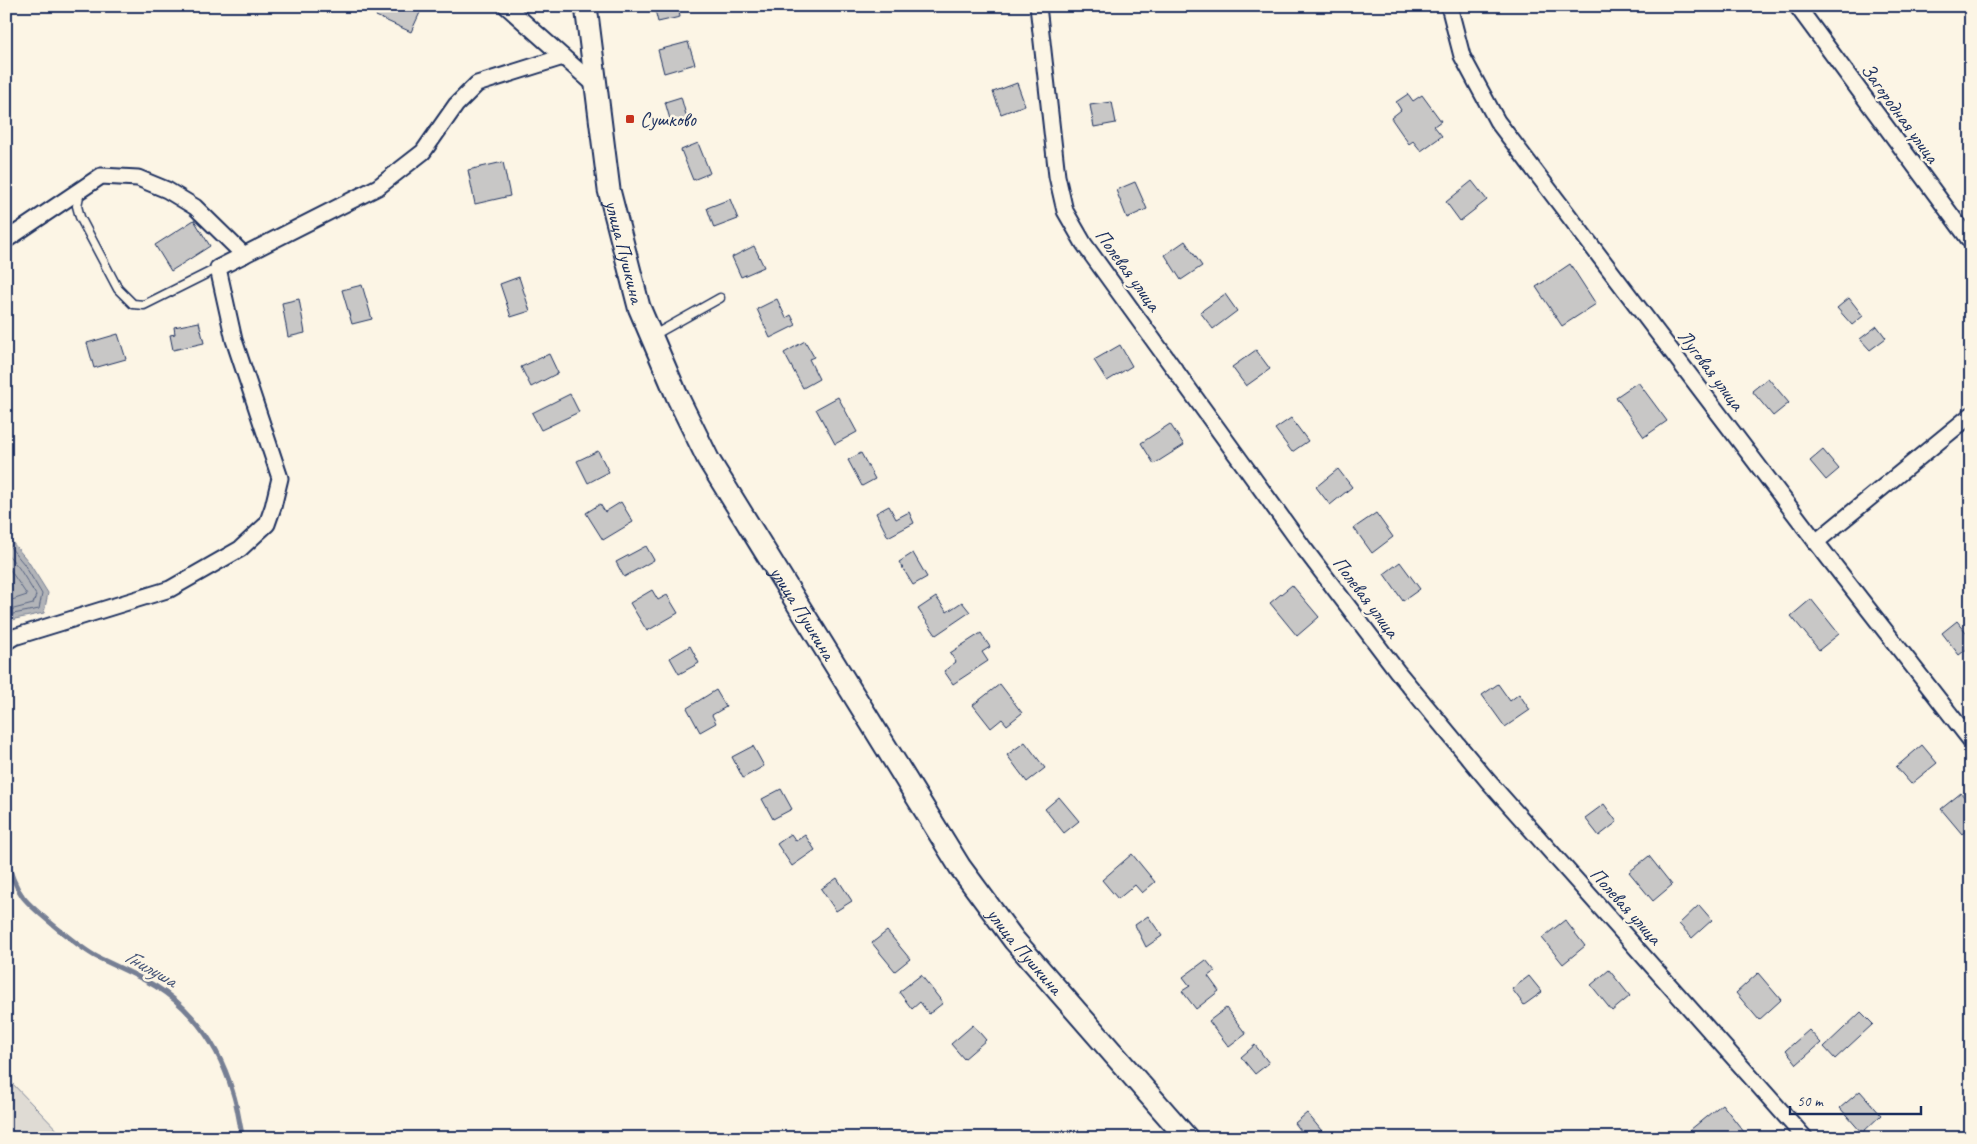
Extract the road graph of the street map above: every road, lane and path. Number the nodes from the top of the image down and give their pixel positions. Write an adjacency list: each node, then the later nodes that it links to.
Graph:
1 (506, 6): 6 (street)
2 (586, 6): 7 (main road, улица Пушкина)
3 (1038, 6): 20 (street, Полевая улица)
4 (1449, 6): 16 (street, Луговая улица)
5 (1798, 6): 10 (street, Загородная улица)
6 (563, 57): 7 (street); 11 (street)
7 (596, 86): 14 (main road, улица Пушкина)
8 (81, 188): 9 (street); 11 (street); 12 (lane)
9 (6, 240)
10 (1971, 242)
11 (244, 254): 12 (street)
12 (218, 268): 17 (street)
13 (720, 298): 14 (lane)
14 (652, 337): 19 (main road, улица Пушкина)
15 (1971, 415): 16 (street)
16 (1816, 542): 18 (street, Луговая улица)
17 (6, 642)
18 (1971, 741)
19 (1188, 1138)
20 (1804, 1138)

